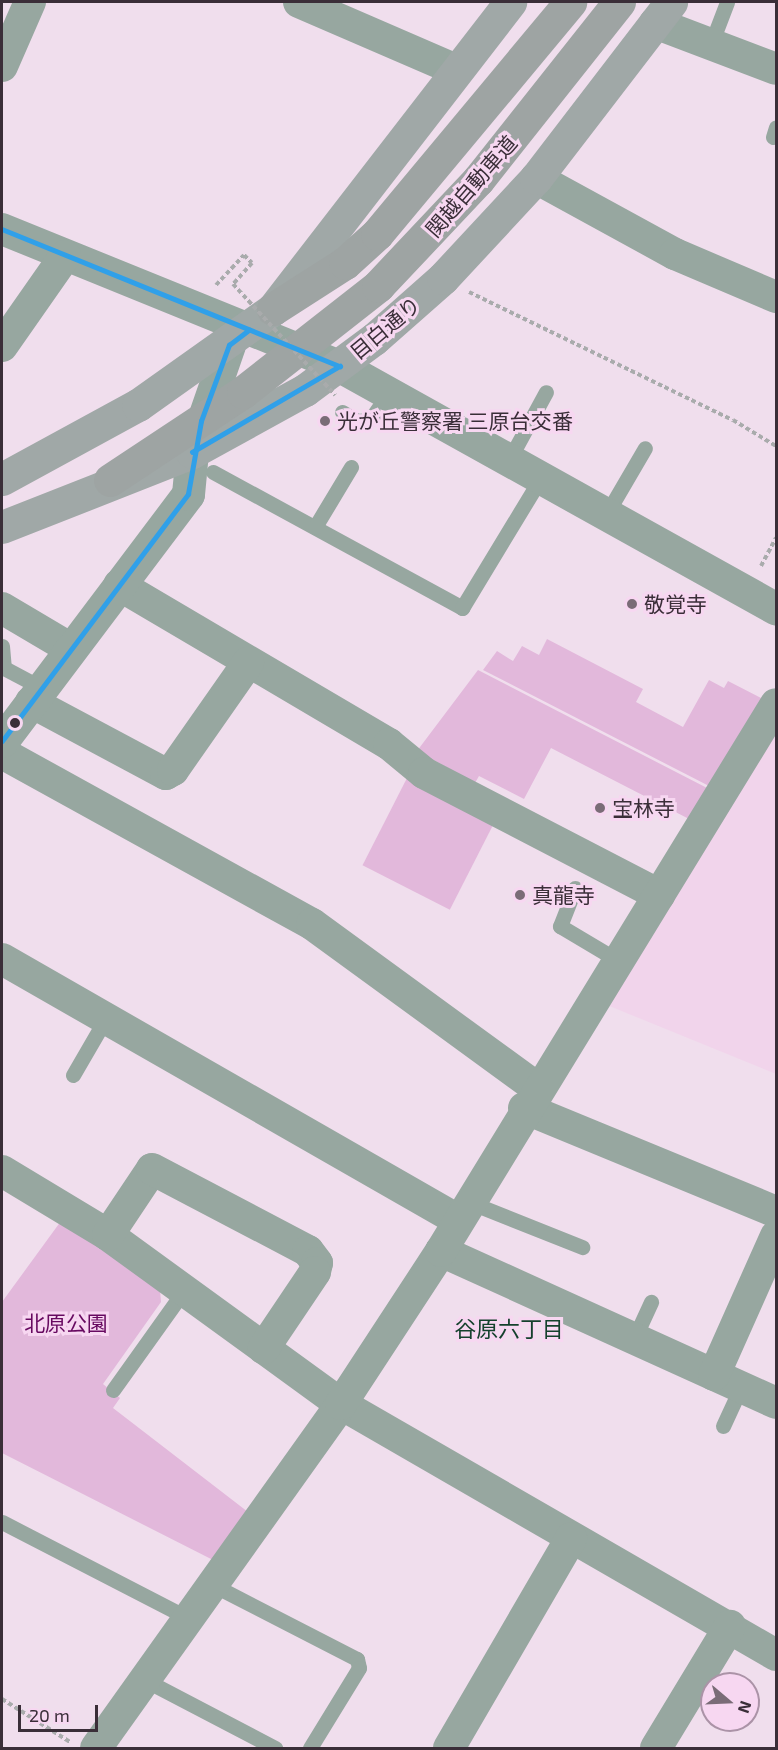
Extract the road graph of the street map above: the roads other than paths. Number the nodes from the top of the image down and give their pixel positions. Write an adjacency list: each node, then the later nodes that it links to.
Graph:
1 (299, 2): 11 (street)
2 (510, 2): 11 (main road)
3 (570, 2): 16 (highway, 関越自動車道)
4 (619, 2): 19 (highway, 関越自動車道)
5 (727, 2): 8 (lane)
6 (18, 12): 9 (street)
7 (663, 12): 8 (street); 12 (main road, 目白通り)
8 (711, 44): 10 (street)
9 (2, 66)
10 (777, 69)
11 (456, 70): 16 (main road)
12 (536, 178): 15 (street); 20 (main road, 目白通り)
13 (2, 229): 14 (street)
14 (65, 256): 17 (street); 18 (street)
15 (777, 297)
16 (273, 309): 17 (main road)
17 (239, 337): 19 (street); 24 (street); 30 (main road)
18 (2, 346)
19 (300, 350): 20 (street); 24 (highway, 関越自動車道)
20 (338, 380): 21 (street); 27 (main road, 目白通り)
21 (390, 391): 23 (lane); 26 (street)
22 (546, 392): 26 (lane)
23 (342, 412)
24 (201, 421): 27 (street); 31 (highway, 関越自動車道)
25 (645, 448): 32 (lane)
26 (510, 458): 29 (street)
27 (203, 462): 31 (main road, 目白通り); 34 (lane); 35 (street)
28 (351, 466): 34 (lane)
29 (542, 476): 32 (street); 34 (lane)
30 (2, 479)
31 (110, 480): 33 (main road, 目白通り)
32 (607, 513): 37 (street)
33 (2, 527)
34 (315, 527)
35 (119, 585): 39 (street); 40 (street)
36 (2, 608): 39 (street)
37 (777, 609)
38 (2, 646): 41 (lane)
39 (71, 649): 42 (street)
40 (248, 663): 42 (street); 47 (street)
41 (3, 668): 42 (lane)
42 (36, 695): 44 (street)
43 (777, 704): 47 (street)
44 (2, 741)
45 (2, 753): 52 (street)
46 (575, 888): 49 (lane)
47 (659, 895): 49 (street)
48 (2, 959): 50 (street)
49 (617, 960): 52 (street)
50 (106, 1018): 51 (lane); 54 (street)
51 (73, 1076)
52 (531, 1098): 54 (street); 55 (street)
53 (2, 1171): 56 (street)
54 (464, 1211): 58 (lane); 59 (street)
55 (777, 1212)
56 (108, 1235): 60 (street); 63 (street)
57 (777, 1236): 64 (street)
58 (582, 1247)
59 (441, 1251): 62 (street); 67 (street)
60 (185, 1289): 63 (street); 65 (lane)
61 (651, 1302): 62 (lane)
62 (634, 1339): 64 (street)
63 (264, 1348): 67 (street)
64 (728, 1381): 66 (street); 68 (lane)
65 (113, 1390)
66 (777, 1402)
67 (340, 1404): 70 (street); 71 (street)
68 (723, 1426)
69 (2, 1522): 72 (lane)
70 (571, 1538): 73 (street); 80 (street)
71 (213, 1585): 72 (street); 79 (lane)
72 (188, 1618): 75 (street)
73 (730, 1626): 74 (street); 76 (street)
74 (777, 1655)
75 (145, 1680): 77 (street); 78 (lane)
76 (657, 1748)
77 (96, 1749)
78 (275, 1749)
79 (310, 1749)
80 (449, 1749)

